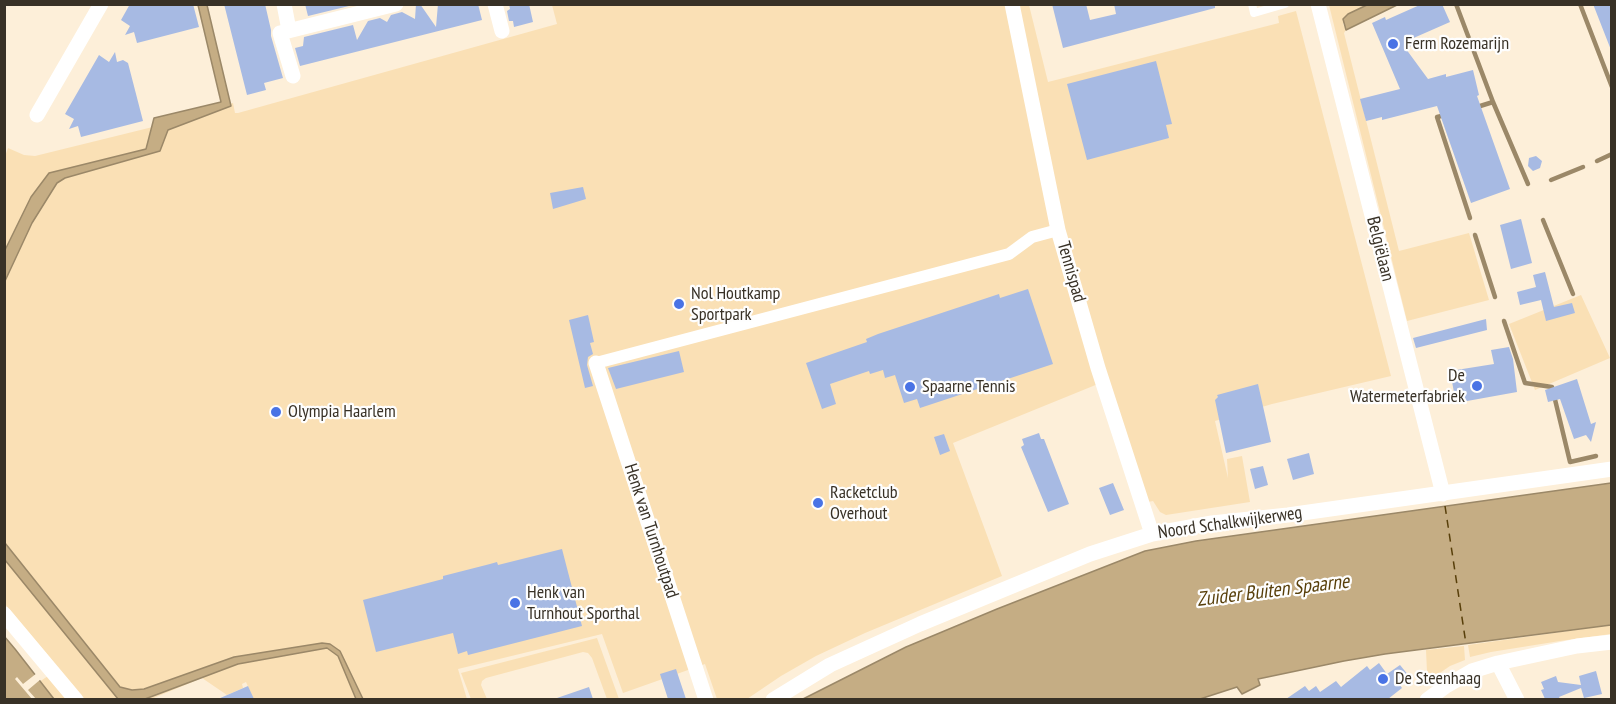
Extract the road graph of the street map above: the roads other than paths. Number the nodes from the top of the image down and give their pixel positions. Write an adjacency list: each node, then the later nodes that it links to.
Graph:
1 (101, 4): 12 (street)
2 (284, 4): 9 (street)
3 (396, 4): 9 (street)
4 (495, 4): 10 (street)
5 (1012, 4): 13 (street, Tennispad)
6 (1252, 4): 8 (lane)
7 (1318, 4): 16 (street, Belgiëlaan)
8 (1282, 5)
9 (289, 30): 11 (street)
10 (502, 31)
11 (293, 76)
12 (37, 115)
13 (1058, 230): 14 (street); 17 (street, Tennispad)
14 (596, 363): 22 (street, Henk van Turnhoutpad)
15 (1611, 469): 16 (street, Noord Schalkwijkerweg)
16 (1443, 494): 17 (street, Noord Schalkwijkerweg)
17 (1152, 534): 23 (street, Noord Schalkwijkerweg)
18 (4, 614): 21 (street)
19 (1611, 642): 20 (street)
20 (1498, 663): 24 (street); 25 (street)
21 (76, 699)
22 (706, 699)
23 (773, 699)
24 (1427, 699)
25 (1517, 699)

